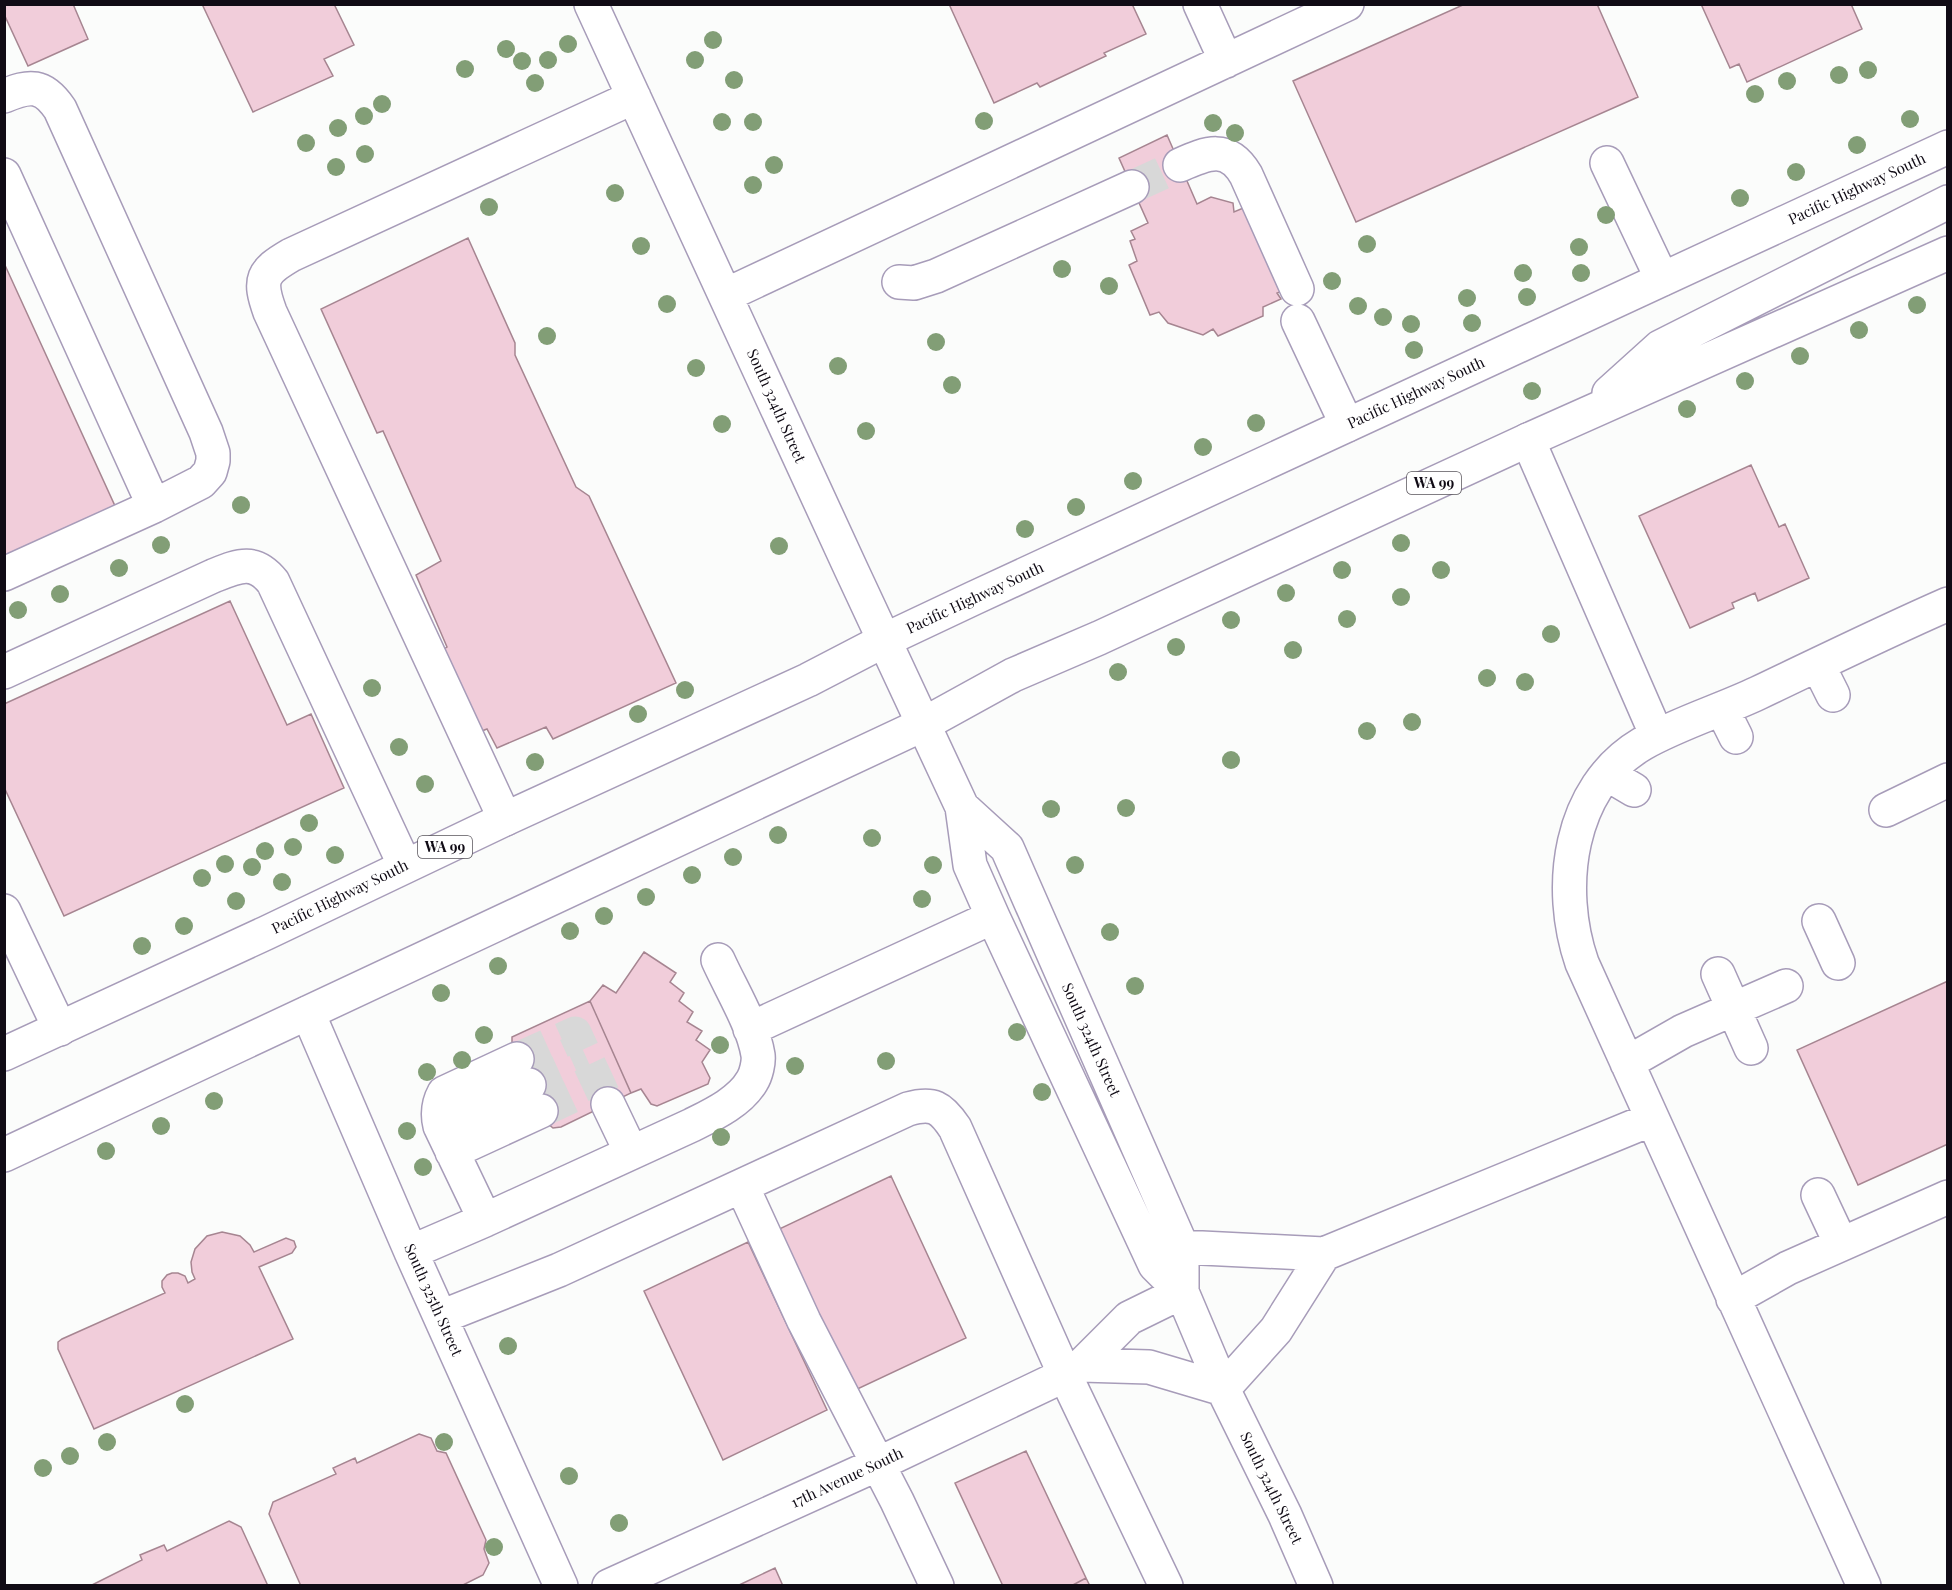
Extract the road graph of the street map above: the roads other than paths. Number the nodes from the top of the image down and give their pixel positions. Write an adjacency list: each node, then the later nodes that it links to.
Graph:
1 (591, 4): 6 (main road, South 324th Street)
2 (1200, 4): 4 (main road)
3 (1347, 4): 4 (main road)
4 (1226, 61): 17 (main road)
5 (4, 96): 22 (main road)
6 (634, 97): 17 (main road, South 324th Street); 36 (main road)
7 (1947, 147): 14 (main road, Pacific Highway South / WA 99)
8 (1607, 163): 14 (main road)
9 (1180, 165): 16 (main road)
10 (4, 175): 22 (main road)
11 (1132, 187): 15 (main road)
12 (1947, 202): 19 (main road)
13 (1947, 253): 19 (main road, WA 99)
14 (1662, 279): 20 (main road, Pacific Highway South / WA 99)
15 (899, 282)
16 (1297, 289)
17 (726, 295): 25 (main road, South 324th Street)
18 (1298, 321): 20 (main road)
19 (1585, 414): 21 (main road, WA 99)
20 (1347, 424): 25 (main road, Pacific Highway South / WA 99)
21 (1528, 440): 29 (main road, WA 99); 30 (main road)
22 (154, 506): 23 (main road)
23 (4, 574)
24 (1947, 604): 26 (main road)
25 (885, 640): 29 (main road, South 324th Street); 36 (main road, Pacific Highway South / WA 99)
26 (1818, 665): 28 (main road); 30 (main road)
27 (4, 672): 37 (main road)
28 (1833, 695)
29 (924, 724): 34 (main road, South 324th Street); 46 (main road, WA 99)
30 (1657, 736): 31 (main road)
31 (1607, 774): 33 (main road); 51 (main road)
32 (1947, 780): 35 (main road)
33 (1634, 790)
34 (962, 807): 39 (main road, South 324th Street); 62 (main road, South 324th Street)
35 (1886, 810)
36 (505, 819): 37 (main road, Pacific Highway South / WA 99)
37 (405, 866): 47 (main road, Pacific Highway South / WA 99)
38 (4, 911): 47 (main road)
39 (993, 917): 48 (main road); 65 (main road, South 324th Street)
40 (1819, 921): 42 (main road)
41 (718, 960): 48 (main road)
42 (1838, 963)
43 (1718, 974): 45 (main road)
44 (1786, 986): 45 (main road)
45 (1734, 1009): 49 (main road); 51 (main road)
46 (308, 1013): 56 (main road, WA 99); 63 (main road, South 325th Street)
47 (60, 1029): 50 (main road, Pacific Highway South / WA 99)
48 (750, 1029): 55 (main road)
49 (1751, 1048)
50 (4, 1053)
51 (1627, 1063): 54 (main road)
52 (529, 1085): 60 (main road)
53 (608, 1104): 55 (main road)
54 (1652, 1119): 64 (main road); 66 (main road)
55 (631, 1152): 60 (main road)
56 (4, 1155)
57 (742, 1186): 67 (main road); 68 (main road); 70 (main road)
58 (1818, 1196): 61 (main road)
59 (1947, 1197): 61 (main road)
60 (485, 1220): 63 (main road)
61 (1841, 1244): 66 (main road)
62 (1182, 1247): 64 (main road); 65 (main road, South 324th Street)
63 (411, 1252): 67 (main road, South 325th Street)
64 (1324, 1254): 69 (main road)
65 (1182, 1292): 68 (main road, 17th Avenue South); 69 (main road, South 324th Street)
66 (1733, 1299): 76 (main road)
67 (441, 1317): 71 (main road, South 325th Street)
68 (1073, 1370): 69 (main road, 17th Avenue South); 70 (main road, 17th Avenue South); 74 (main road)
69 (1223, 1389): 75 (main road, South 324th Street)
70 (878, 1464): 72 (main road, 17th Avenue South); 73 (main road)
71 (561, 1586)
72 (609, 1586)
73 (937, 1586)
74 (1166, 1586)
75 (1316, 1586)
76 (1864, 1586)

